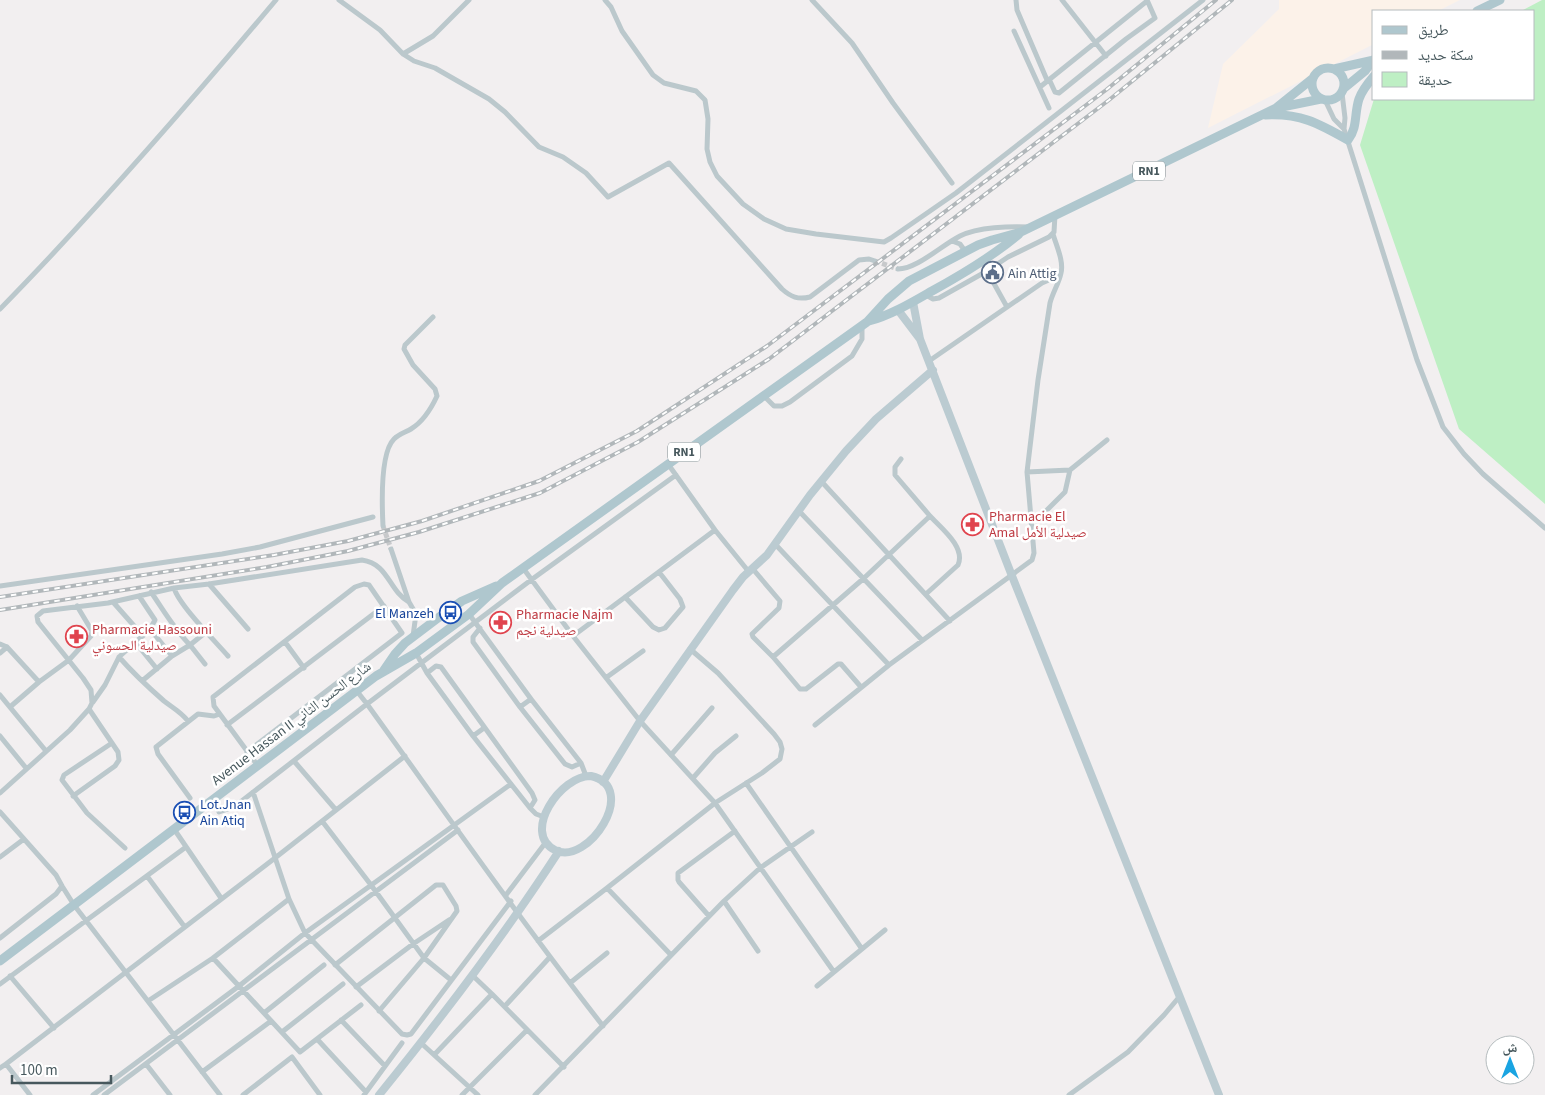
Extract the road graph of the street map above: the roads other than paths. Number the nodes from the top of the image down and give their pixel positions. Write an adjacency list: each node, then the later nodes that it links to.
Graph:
1 (276, 0): 47 (street)
2 (339, 0): 14 (street)
3 (469, 0): 14 (street)
4 (605, 0): 9 (street)
5 (812, 0): 30 (street)
6 (1016, 0): 20 (street)
7 (1062, 0): 13 (street)
8 (1147, 0): 13 (street); 15 (street)
9 (1203, 0)
10 (1500, 0): 11 (main road)
11 (1479, 10)
12 (1014, 30): 22 (street)
13 (1095, 42): 15 (street); 20 (street)
14 (403, 54): 38 (street)
15 (1106, 56): 20 (street)
16 (1372, 60): 18 (main road)
17 (1372, 62): 23 (main road)
18 (1334, 69): 21 (main road); 23 (main road)
19 (1372, 78): 29 (main road)
20 (1048, 79): 22 (street)
21 (1312, 79): 24 (main road); 26 (main road, Avenue Hassan II شارع الحسن الثاني / RN1)
22 (1040, 87): 25 (street)
23 (1342, 91): 24 (main road); 28 (street)
24 (1323, 99): 26 (main road, Avenue Hassan II شارع الحسن الثاني / RN1); 28 (street)
25 (1049, 108)
26 (1276, 108): 27 (main road, Avenue Hassan II شارع الحسن الثاني / RN1)
27 (1260, 116): 29 (main road); 31 (main road, Avenue Hassan II شارع الحسن الثاني / RN1)
28 (1344, 129): 29 (street)
29 (1348, 140): 67 (street)
30 (952, 183)
31 (1054, 215): 32 (main road, Avenue Hassan II شارع الحسن الثاني / RN1); 34 (street)
32 (1032, 227): 33 (main road, Avenue Hassan II شارع الحسن الثاني / RN1); 35 (street)
33 (1021, 232): 36 (main road, Avenue Hassan II شارع الحسن الثاني / RN1); 39 (main road, Avenue Hassan II شارع الحسن الثاني / RN1)
34 (1053, 234): 41 (street); 42 (street)
35 (952, 241): 37 (street); 40 (street)
36 (974, 247): 37 (main road, Avenue Hassan II شارع الحسن الثاني / RN1); 39 (main road)
37 (965, 251): 43 (main road, Avenue Hassan II شارع الحسن الثاني / RN1)
38 (875, 261)
39 (981, 263): 44 (main road, Avenue Hassan II شارع الحسن الثاني / RN1)
40 (898, 269)
41 (987, 271): 44 (street); 46 (street)
42 (1060, 275): 46 (street); 59 (street)
43 (902, 286): 45 (main road); 50 (main road, Avenue Hassan II شارع الحسن الثاني / RN1)
44 (926, 294): 45 (main road, Avenue Hassan II شارع الحسن الثاني / RN1)
45 (912, 302): 48 (main road, Avenue Hassan II شارع الحسن الثاني / RN1); 51 (street)
46 (1007, 307): 52 (street)
47 (0, 309)
48 (898, 310): 50 (main road, Avenue Hassan II شارع الحسن الثاني / RN1); 51 (street)
49 (432, 317): 66 (street)
50 (864, 324): 54 (main road, Avenue Hassan II شارع الحسن الثاني / RN1); 54 (street)
51 (920, 339): 52 (street)
52 (929, 361): 53 (street)
53 (933, 370): 61 (street); 75 (street)
54 (764, 396): 57 (main road, Avenue Hassan II شارع الحسن الثاني / RN1)
55 (1107, 440): 58 (street)
56 (901, 460): 63 (street)
57 (667, 464): 60 (street); 72 (main road, Avenue Hassan II شارع الحسن الثاني / RN1)
58 (1070, 470): 59 (street); 65 (street)
59 (1027, 472): 65 (street)
60 (676, 475): 68 (street); 77 (street)
61 (821, 481): 62 (street); 71 (street)
62 (799, 511): 69 (street); 76 (street)
63 (930, 516): 71 (street); 83 (street)
64 (372, 517): 80 (street)
65 (1030, 521): 75 (street)
66 (383, 526)
67 (1545, 528)
68 (715, 530): 73 (street); 74 (street)
69 (775, 544): 73 (street); 89 (street)
70 (391, 549): 88 (street)
71 (890, 554): 76 (street); 83 (street)
72 (523, 568): 77 (street); 78 (main road, Avenue Hassan II شارع الحسن الثاني / RN1)
73 (750, 570): 110 (street); 117 (street)
74 (659, 572): 85 (street); 85 (street)
75 (1012, 576): 95 (street); 233 (street)
76 (863, 579): 89 (street); 104 (street)
77 (531, 580): 96 (street); 103 (street)
78 (502, 583): 86 (main road, Avenue Hassan II شارع الحسن الثاني / RN1); 93 (main road, Avenue Hassan II شارع الحسن الثاني / RN1)
79 (209, 584): 81 (street); 88 (street); 99 (street)
80 (0, 586)
81 (174, 588): 82 (street); 100 (street)
82 (151, 592): 84 (street); 108 (street)
83 (926, 594): 95 (street)
84 (138, 596): 87 (street); 98 (street)
85 (625, 597): 103 (street)
86 (461, 601): 93 (main road); 94 (main road, Avenue Hassan II شارع الحسن الثاني / RN1)
87 (113, 602): 90 (street); 101 (street)
88 (409, 602): 92 (street)
89 (834, 605): 117 (street); 121 (street)
90 (77, 606): 118 (street); 118 (street)
91 (384, 606): 105 (street); 122 (street); 150 (street)
92 (416, 614): 94 (street); 102 (street)
93 (469, 614): 96 (street); 113 (main road, Avenue Hassan II شارع الحسن الثاني / RN1)
94 (438, 618): 102 (main road, Avenue Hassan II شارع الحسن الثاني / RN1)
95 (950, 621): 104 (street)
96 (476, 622): 97 (street); 119 (street)
97 (480, 628): 132 (street); 136 (street)
98 (150, 629): 101 (street); 114 (street)
99 (248, 629)
100 (206, 632): 108 (street); 115 (street)
101 (143, 636): 106 (street)
102 (413, 636): 113 (main road); 124 (main road, Avenue Hassan II شارع الحسن الثاني / RN1)
103 (573, 636): 126 (street)
104 (922, 640): 121 (street)
105 (285, 642): 122 (street); 139 (street)
106 (136, 643): 116 (street); 123 (street)
107 (0, 644): 109 (street)
108 (190, 645): 114 (street); 120 (street)
109 (7, 647): 112 (street); 128 (street)
110 (690, 649): 141 (street); 160 (street)
111 (643, 651): 126 (street)
112 (0, 653)
113 (416, 653): 119 (street); 124 (main road, Avenue Hassan II شارع الحسن الثاني / RN1)
114 (172, 656): 123 (street)
115 (228, 656)
116 (119, 657): 127 (street); 133 (street)
117 (772, 658): 129 (street)
118 (69, 660): 128 (street); 133 (street)
119 (421, 663): 125 (street); 134 (street)
120 (205, 664)
121 (889, 665): 129 (street)
122 (304, 668): 143 (street)
123 (157, 669): 127 (street)
124 (384, 670): 130 (main road, Avenue Hassan II شارع الحسن الثاني / RN1)
125 (427, 673): 144 (street); 146 (street)
126 (607, 677): 141 (street)
127 (142, 681): 140 (street)
128 (39, 682): 135 (street)
129 (861, 687): 142 (street)
130 (356, 690): 134 (street); 155 (main road, Avenue Hassan II شارع الحسن الثاني / RN1)
131 (0, 695): 135 (street)
132 (531, 699): 136 (street); 154 (street)
133 (92, 703): 138 (street)
134 (367, 704): 152 (street); 153 (street)
135 (10, 707): 149 (street)
136 (520, 707): 154 (street)
137 (712, 708): 151 (street)
138 (88, 710): 148 (street); 149 (street)
139 (220, 714): 140 (street); 143 (street)
140 (188, 721): 165 (street)
141 (640, 721): 151 (street); 159 (street)
142 (815, 724)
143 (227, 725): 150 (street)
144 (484, 728): 146 (street); 167 (street)
145 (0, 736): 156 (street)
146 (473, 736): 161 (street)
147 (736, 736): 158 (street)
148 (112, 743): 164 (street); 164 (street)
149 (46, 751): 156 (street)
150 (247, 752): 155 (street)
151 (671, 755): 158 (street)
152 (404, 756): 168 (street); 173 (street)
153 (294, 761): 162 (street); 168 (street)
154 (581, 764): 157 (street)
155 (258, 766): 174 (main road, Avenue Hassan II شارع الحسن الثاني / RN1)
156 (26, 768): 163 (street)
157 (586, 776): 159 (street); 171 (street)
158 (693, 778): 166 (street)
159 (603, 782): 183 (street)
160 (746, 783): 166 (street); 180 (street)
161 (511, 784): 167 (street); 173 (street)
162 (253, 792): 170 (street); 185 (street)
163 (0, 793)
164 (73, 796): 182 (street)
165 (190, 798)
166 (716, 803): 176 (street); 190 (street)
167 (530, 808): 171 (street)
168 (336, 810): 172 (street)
169 (0, 812): 178 (street)
170 (219, 812)
171 (544, 817): 179 (street)
172 (322, 821): 185 (street); 188 (street)
173 (454, 824): 175 (street); 188 (street)
174 (174, 829): 181 (street); 197 (main road, Avenue Hassan II شارع الحسن الثاني / RN1)
175 (458, 830): 191 (street); 192 (street)
176 (735, 831): 186 (street); 199 (street)
177 (812, 832): 180 (street)
178 (24, 839): 184 (street); 189 (street)
179 (546, 842): 183 (street); 192 (street)
180 (790, 846): 186 (street); 210 (street)
181 (186, 847): 187 (street); 193 (street)
182 (125, 848)
183 (559, 851): 198 (street)
184 (0, 857)
185 (275, 858): 193 (street); 194 (street)
186 (760, 868): 196 (street); 221 (street)
187 (147, 876): 202 (street); 203 (street)
188 (371, 885): 191 (street); 205 (street)
189 (62, 886): 197 (street); 206 (street)
190 (607, 888): 208 (street); 213 (street)
191 (376, 891): 200 (street); 207 (street)
192 (506, 895): 195 (street)
193 (221, 898): 203 (street)
194 (289, 899): 205 (street); 215 (street)
195 (511, 901): 198 (street); 224 (street)
196 (724, 901): 199 (street); 211 (street)
197 (74, 904): 202 (street); 217 (main road, Avenue Hassan II شارع الحسن الثاني / RN1)
198 (519, 913): 208 (street); 223 (street)
199 (709, 916): 213 (street)
200 (394, 917): 201 (street); 209 (street); 219 (street)
201 (452, 918): 209 (street); 216 (street)
202 (86, 921): 220 (street); 222 (street)
203 (184, 926): 220 (street)
204 (885, 930): 210 (street)
205 (305, 933): 207 (street); 228 (street)
206 (0, 938)
207 (310, 940): 219 (street); 231 (street)
208 (538, 941): 214 (street)
209 (413, 944): 216 (street); 230 (street)
210 (862, 949): 221 (street)
211 (758, 951)
212 (607, 953): 225 (street)
213 (671, 955): 241 (street)
214 (550, 957): 225 (street); 236 (street)
215 (213, 958): 228 (street); 234 (street)
216 (424, 958): 224 (street); 237 (street)
217 (0, 961)
218 (324, 965): 238 (street)
219 (335, 965): 230 (street)
220 (125, 972): 234 (street); 242 (street)
221 (834, 972): 229 (street)
222 (10, 976): 226 (street); 242 (street)
223 (472, 976): 232 (street); 248 (street)
224 (451, 980): 237 (street)
225 (570, 983): 241 (street)
226 (0, 984)
227 (343, 984): 244 (street)
228 (239, 986): 231 (street); 245 (street)
229 (817, 986)
230 (356, 987): 237 (street)
231 (244, 992): 238 (street); 247 (street)
232 (492, 994): 236 (street); 250 (street)
233 (1180, 996): 270 (street); 271 (street)
234 (148, 1001): 245 (street)
235 (361, 1005): 239 (street)
236 (505, 1006): 243 (street)
237 (379, 1011)
238 (264, 1013): 240 (street)
239 (341, 1020): 246 (street); 253 (street)
240 (271, 1021): 244 (street); 256 (street)
241 (603, 1026): 254 (street)
242 (54, 1028): 251 (street)
243 (527, 1030): 254 (street); 257 (street)
244 (282, 1032): 246 (street)
245 (174, 1034): 247 (street); 260 (street)
246 (317, 1039): 258 (street)
247 (178, 1040): 252 (street); 256 (street)
248 (421, 1042): 250 (street); 266 (street)
249 (402, 1043): 253 (street)
250 (435, 1054): 257 (street)
251 (6, 1064): 255 (street); 259 (street)
252 (146, 1064): 261 (street); 262 (street)
253 (385, 1066): 258 (street)
254 (564, 1066): 269 (street)
255 (0, 1068)
256 (202, 1072): 263 (street)
257 (470, 1088): 267 (street); 268 (street)
258 (365, 1094)
259 (30, 1095)
260 (94, 1095)
261 (104, 1095)
262 (170, 1095)
263 (220, 1095)
264 (244, 1095): 265 (street)
265 (320, 1095)
266 (379, 1095)
267 (462, 1095)
268 (478, 1095)
269 (535, 1095)
270 (1069, 1095)
271 (1219, 1095)

